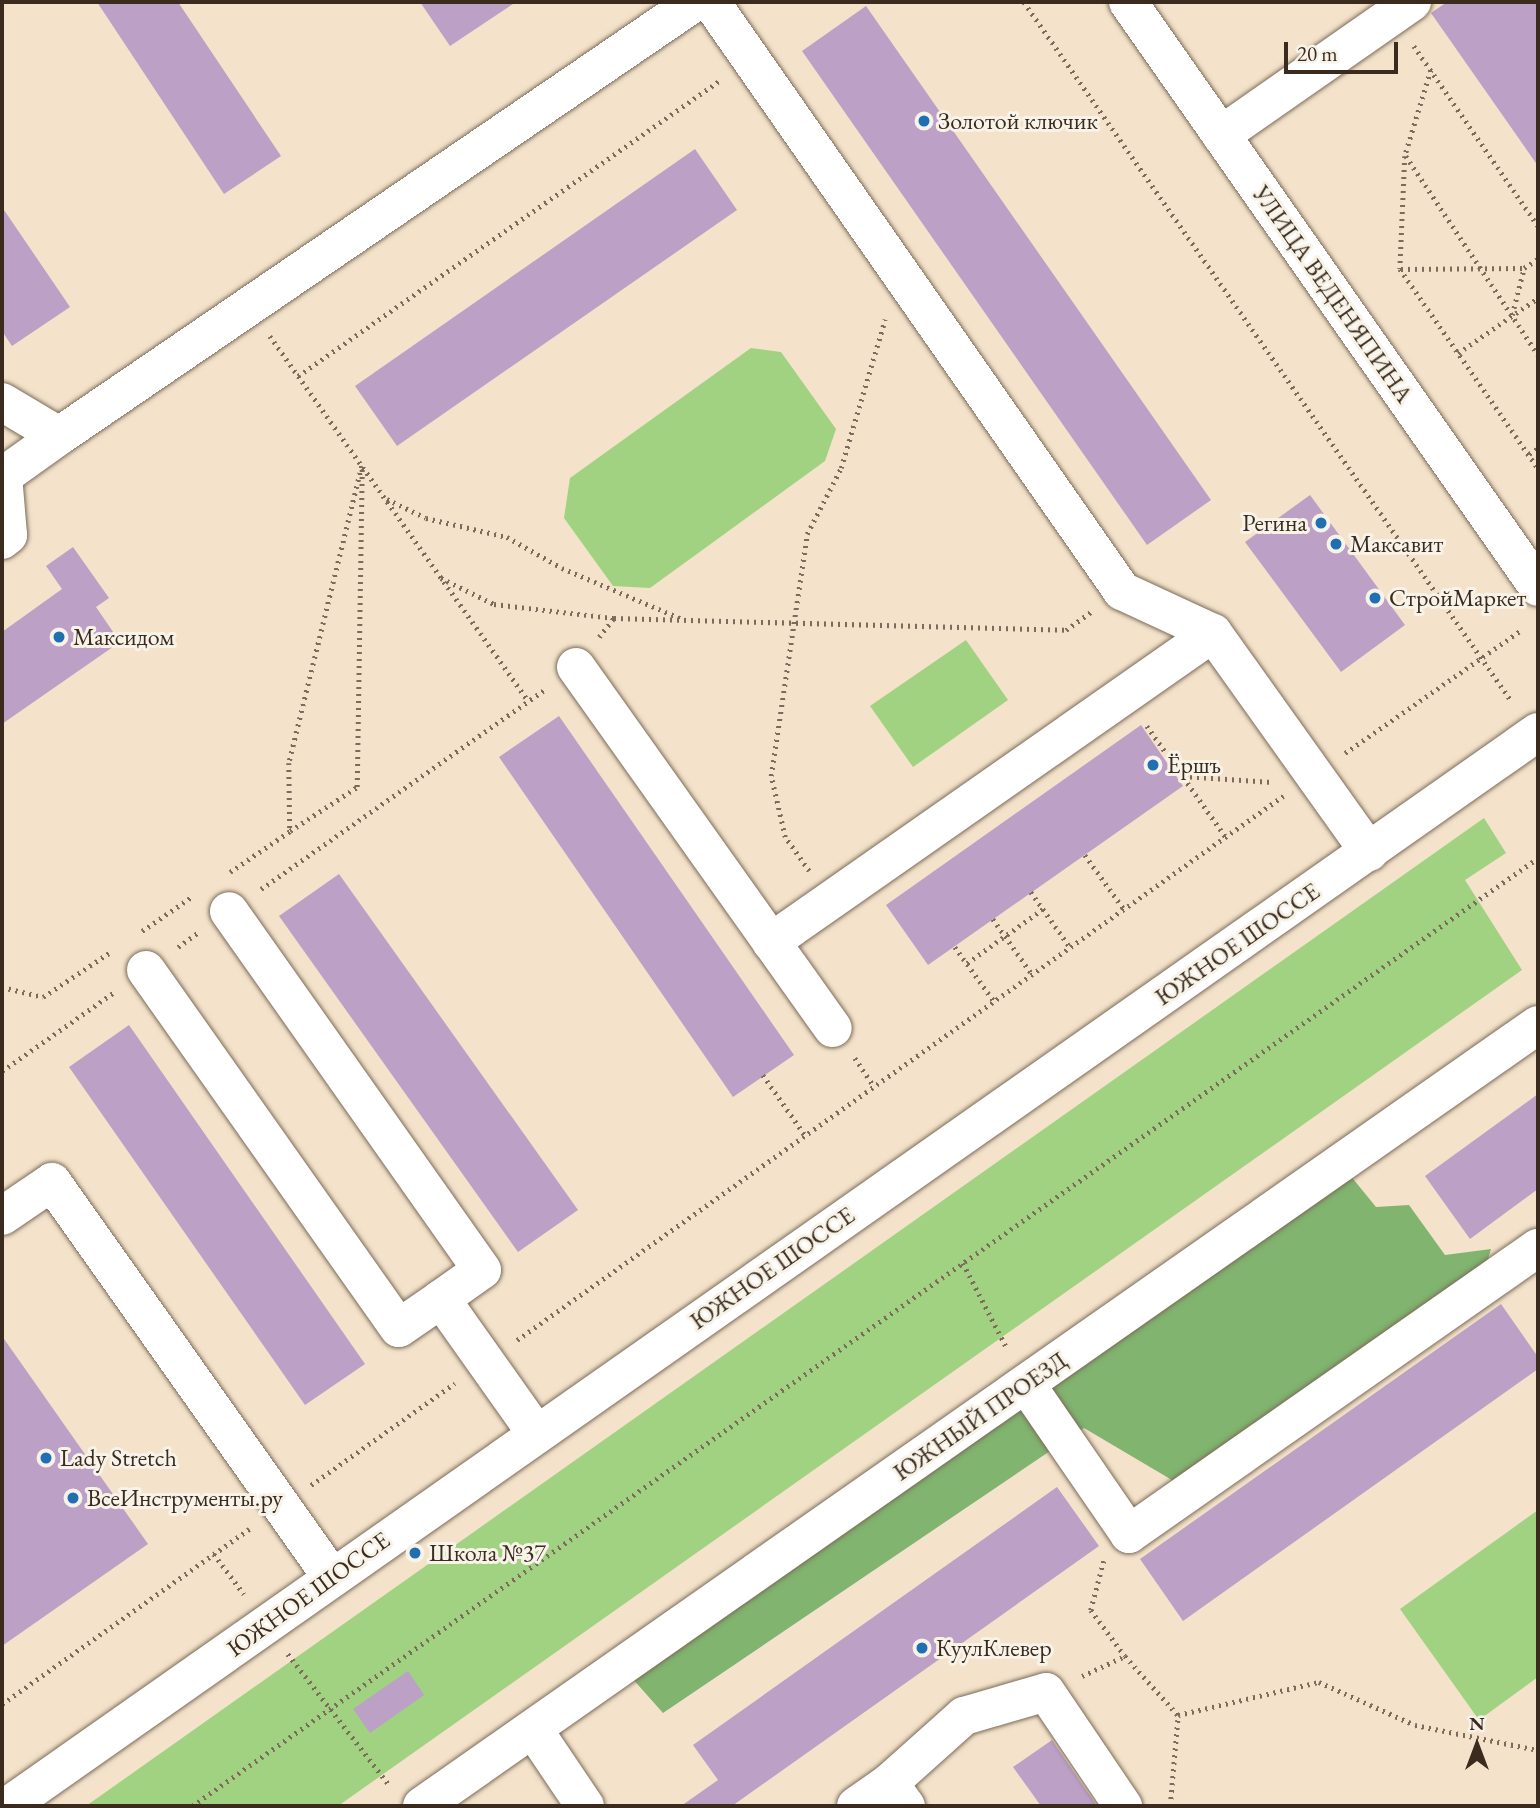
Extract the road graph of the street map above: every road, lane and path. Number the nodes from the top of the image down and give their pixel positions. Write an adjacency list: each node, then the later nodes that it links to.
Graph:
1 (695, 2): 17 (main road)
2 (711, 2): 6 (main road)
3 (1024, 2): 38 (path)
4 (1128, 2): 8 (main road, УЛИЦА ВЕДЕНЯПИНА)
5 (1403, 9): 7 (path); 8 (main road)
6 (751, 59): 15 (main road); 21 (path)
7 (1431, 70): 9 (path); 10 (path)
8 (1221, 135): 32 (main road, УЛИЦА ВЕДЕНЯПИНА)
9 (1405, 156): 13 (path); 14 (path)
10 (1538, 226)
11 (1538, 259): 12 (path)
12 (1524, 268): 13 (path); 18 (path)
13 (1480, 269): 14 (path); 18 (path)
14 (1400, 270): 19 (path)
15 (899, 271): 33 (main road); 35 (path)
16 (1538, 298): 18 (path)
17 (249, 307): 21 (path); 23 (main road)
18 (1512, 316): 19 (path); 20 (path)
19 (1458, 353): 25 (path)
20 (1538, 355)
21 (298, 376): 27 (path)
22 (2, 402): 23 (main road)
23 (59, 436): 30 (main road)
24 (1538, 448): 25 (path)
25 (1529, 454): 26 (path); 28 (path)
26 (1538, 456)
27 (362, 466): 29 (path); 46 (path); 46 (path)
28 (1538, 468)
29 (384, 498): 31 (path); 34 (path)
30 (2, 540)
31 (441, 578): 34 (path); 42 (path)
32 (1538, 587)
33 (1122, 591): 35 (path); 37 (main road)
34 (686, 620): 35 (path)
35 (796, 623): 47 (path)
36 (1521, 630): 38 (path)
37 (1213, 633): 40 (main road); 45 (main road)
38 (1480, 657): 41 (path); 45 (path)
39 (576, 667): 42 (path); 58 (main road)
40 (1125, 694): 44 (path); 58 (main road)
41 (1510, 699)
42 (528, 701): 53 (path)
43 (1538, 732): 49 (main road, ЮЖНОЕ ШОССЕ)
44 (1182, 776): 45 (path); 48 (path)
45 (1307, 780): 48 (path); 49 (main road)
46 (290, 831): 53 (path)
47 (785, 837)
48 (1226, 837): 55 (path)
49 (1369, 852): 77 (main road, ЮЖНОЕ ШОССЕ)
50 (1085, 855): 55 (path)
51 (1538, 858): 73 (path)
52 (1031, 892): 54 (path)
53 (218, 893): 61 (path); 61 (path); 74 (main road)
54 (1044, 909): 57 (path); 60 (path)
55 (1124, 909): 60 (path)
56 (993, 919): 57 (path)
57 (1005, 936): 62 (path); 63 (path)
58 (771, 942): 67 (main road)
59 (955, 947): 62 (path)
60 (1070, 947): 63 (path)
61 (134, 950): 64 (path); 68 (path); 74 (main road)
62 (967, 964): 65 (path)
63 (1032, 974): 65 (path)
64 (2, 987)
65 (994, 1001): 70 (path)
66 (1538, 1025): 76 (main road, ЮЖНЫЙ ПРОЕЗД)
67 (833, 1028)
68 (2, 1071)
69 (763, 1075): 70 (path)
70 (805, 1135): 75 (path)
71 (2, 1216): 78 (main road)
72 (1538, 1248): 79 (main road)
73 (963, 1263): 76 (path); 86 (path)
74 (441, 1299): 75 (main road)
75 (485, 1362): 77 (main road); 78 (path)
76 (1026, 1384): 79 (main road); 88 (main road, ЮЖНЫЙ ПРОЕЗД)
77 (536, 1433): 81 (main road, ЮЖНОЕ ШОССЕ)
78 (281, 1507): 80 (path); 81 (main road)
79 (1116, 1517): 83 (path)
80 (214, 1554): 82 (path); 85 (path)
81 (332, 1578): 82 (main road, ЮЖНОЕ ШОССЕ)
82 (267, 1625): 86 (path); 92 (main road, ЮЖНОЕ ШОССЕ)
83 (1125, 1656): 84 (path); 87 (path)
84 (1046, 1692): 90 (main road); 96 (main road)
85 (2, 1704)
86 (330, 1709): 91 (path); 93 (path)
87 (1178, 1715): 89 (path); 97 (path)
88 (533, 1728): 91 (main road, ЮЖНЫЙ ПРОЕЗД); 94 (main road)
89 (1538, 1750)
90 (897, 1795): 95 (main road)
91 (410, 1801)
92 (8, 1806)
93 (192, 1806)
94 (585, 1806)
95 (856, 1806)
96 (1123, 1806)
97 (1170, 1806)

